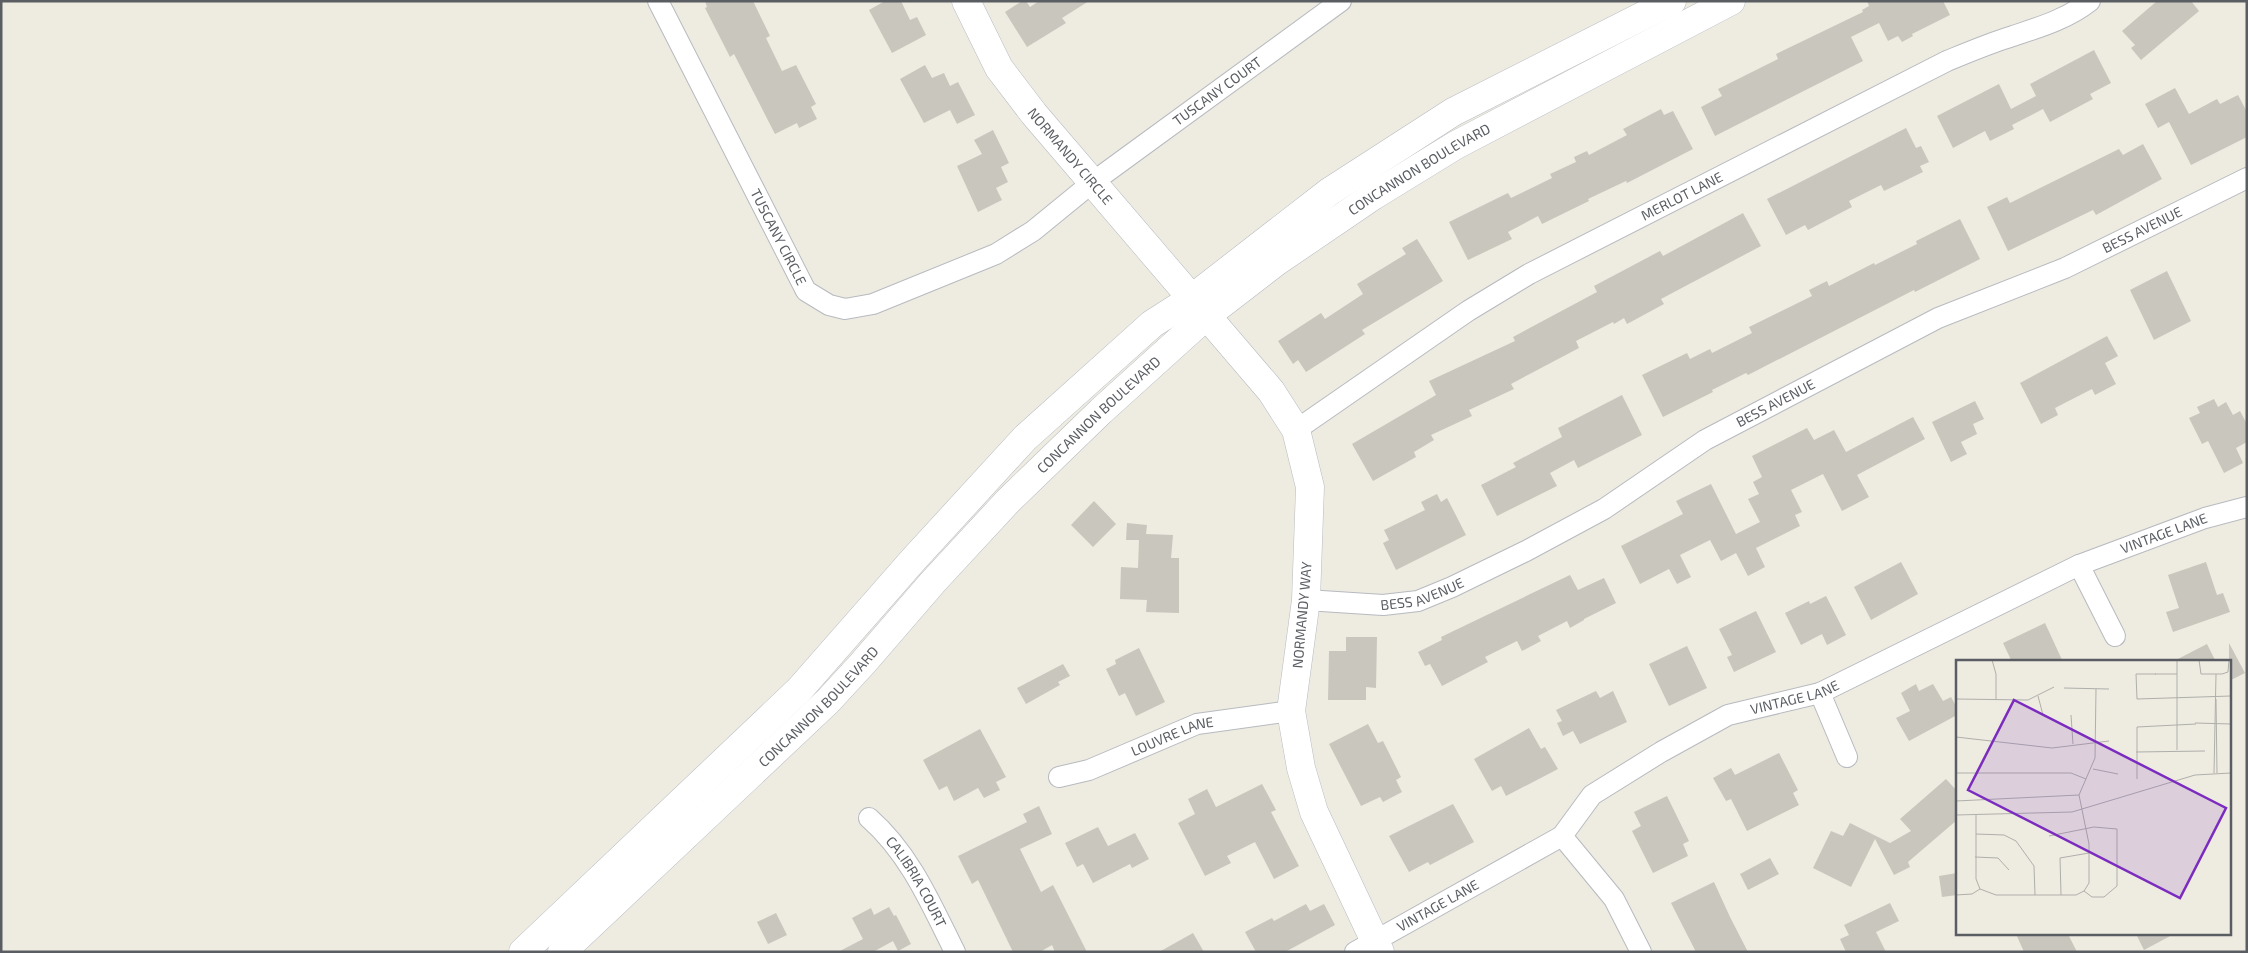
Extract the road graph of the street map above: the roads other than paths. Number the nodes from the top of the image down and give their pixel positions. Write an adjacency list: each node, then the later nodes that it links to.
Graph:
1 (658, 1): 8 (street, TUSCANY CIRCLE)
2 (966, 1): 8 (main road, NORMANDY CIRCLE)
3 (1341, 1): 8 (street, TUSCANY COURT)
4 (1672, 1): 9 (main road, CONCANNON BOULEVARD)
5 (1731, 1): 9 (main road, CONCANNON BOULEVARD)
6 (2090, 1): 10 (street, MERLOT LANE)
7 (2247, 178): 13 (street, BESS AVENUE)
8 (1093, 182): 9 (main road, NORMANDY CIRCLE)
9 (1199, 308): 10 (main road, NORMANDY WAY); 22 (main road, CONCANNON BOULEVARD); 23 (main road, CONCANNON BOULEVARD)
10 (1296, 430): 13 (main road, NORMANDY WAY)
11 (2247, 507): 12 (street, VINTAGE LANE)
12 (2079, 565): 14 (street); 15 (street, VINTAGE LANE)
13 (1306, 600): 16 (main road, NORMANDY WAY)
14 (2115, 636)
15 (1820, 693): 17 (street); 20 (street, VINTAGE LANE)
16 (1291, 711): 18 (street, LOUVRE LANE); 21 (main road, NORMANDY WAY)
17 (1846, 757)
18 (1059, 777)
19 (869, 818): 24 (street, CALIBRIA COURT)
20 (1562, 836): 21 (street, VINTAGE LANE); 25 (street)
21 (1370, 948)
22 (523, 952)
23 (562, 952)
24 (954, 952)
25 (1641, 952)

